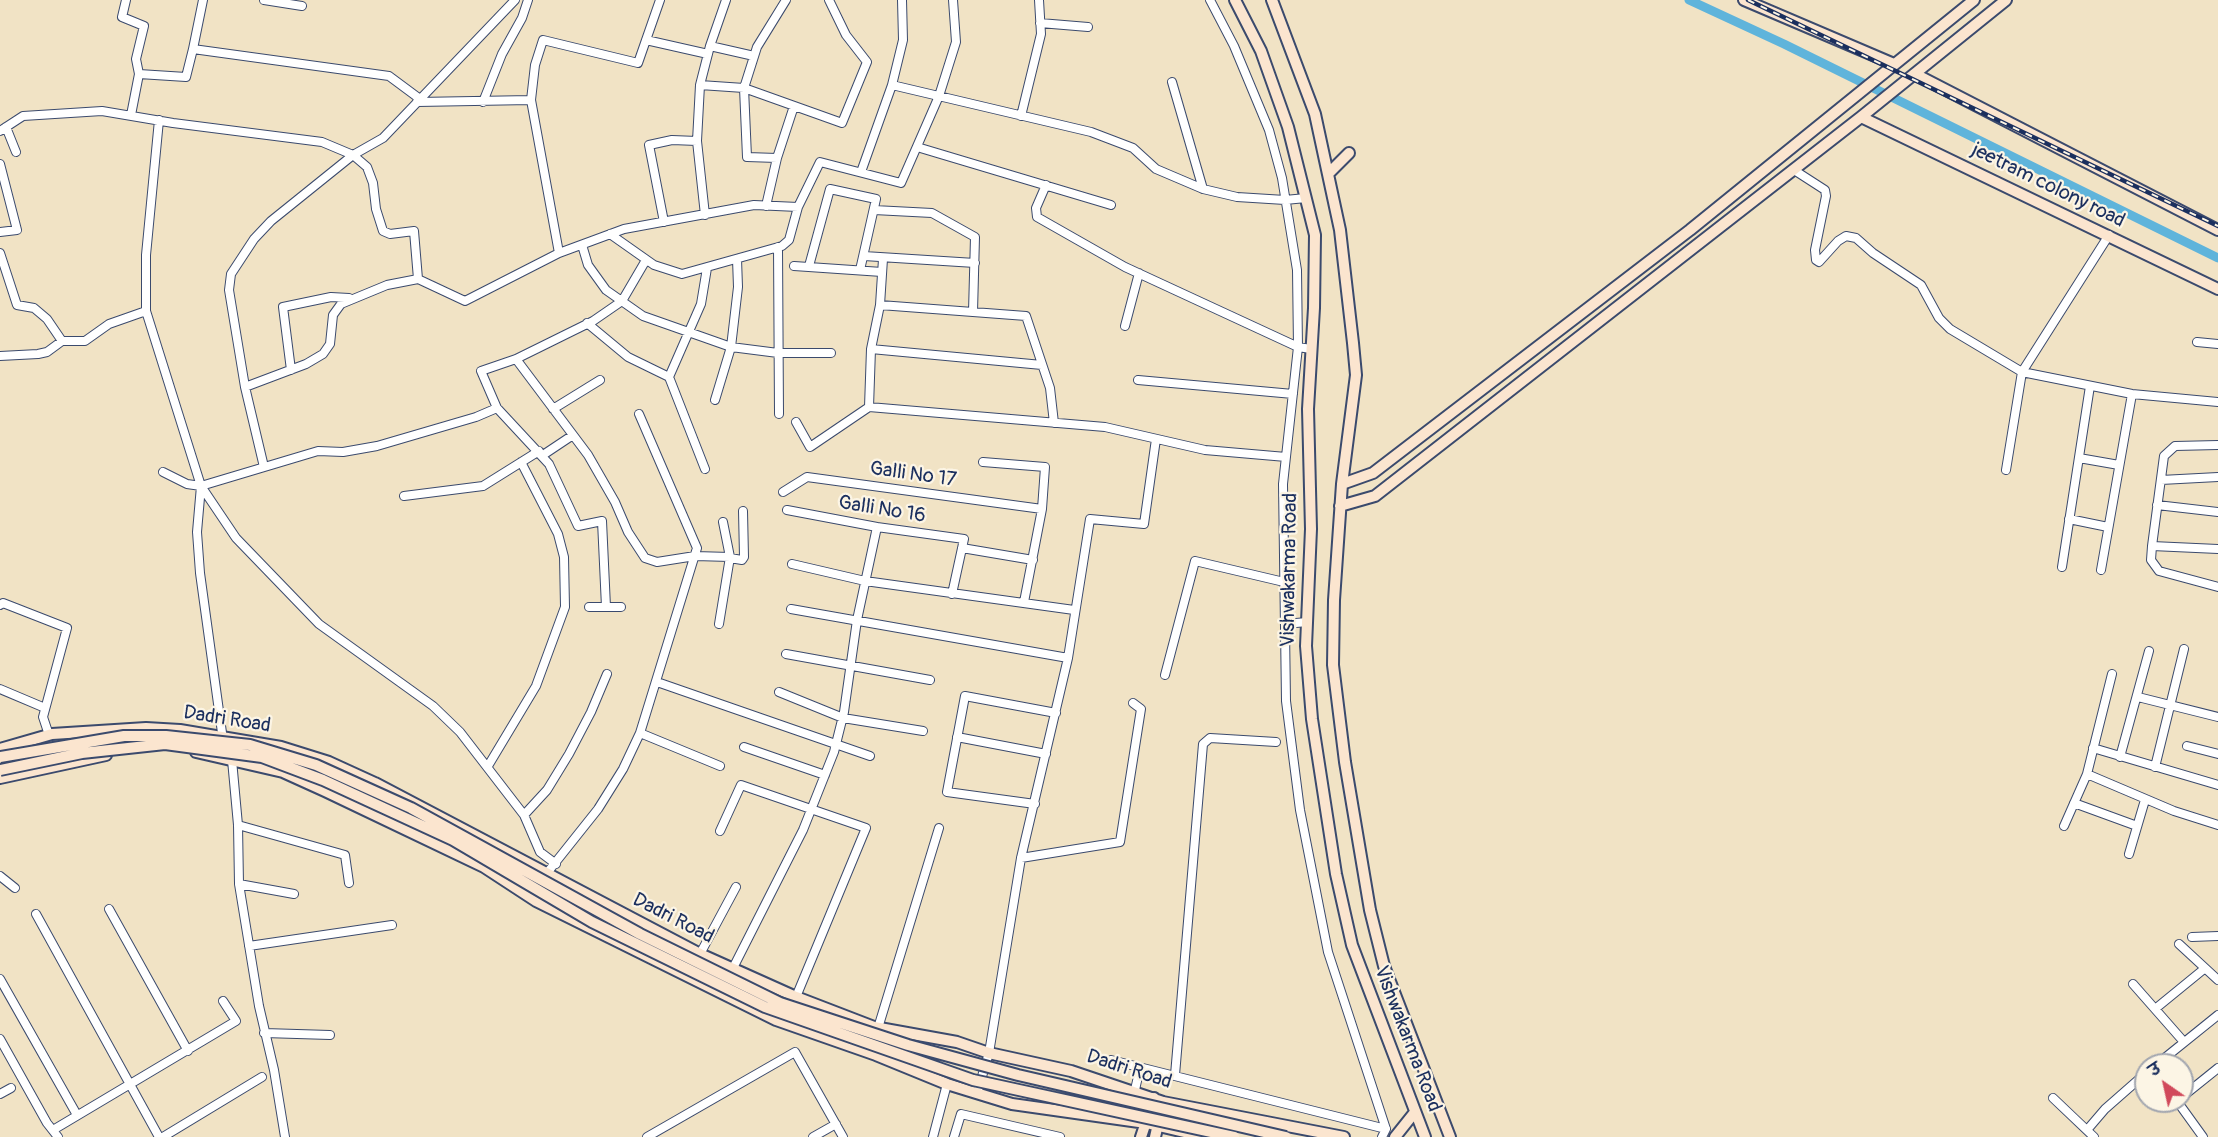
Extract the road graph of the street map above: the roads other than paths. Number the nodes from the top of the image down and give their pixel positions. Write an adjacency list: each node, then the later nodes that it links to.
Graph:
1 (126, 0): 27 (street)
2 (203, 0): 23 (street)
3 (264, 0): 19 (street)
4 (515, 0): 35 (street)
5 (528, 0): 36 (street)
6 (660, 0): 22 (street)
7 (726, 0): 24 (street)
8 (786, 0): 25 (street)
9 (829, 0): 37 (street)
10 (902, 0): 31 (street)
11 (953, 0): 33 (street)
12 (1039, 0): 20 (street)
13 (1210, 0): 56 (street)
14 (1235, 0): 55 (street, Vishwakarma Road)
15 (1272, 0): 52 (street, Vishwakarma Road)
16 (1744, 0): 26 (street)
17 (1974, 0): 26 (street)
18 (2006, 0): 28 (street)
19 (302, 6)
20 (1040, 22): 21 (street); 39 (street)
21 (1088, 27)
22 (646, 40): 24 (street); 34 (street)
23 (193, 49): 27 (street); 35 (street)
24 (709, 50): 25 (street); 30 (street)
25 (754, 57): 32 (street)
26 (1893, 65): 139 (street)
27 (140, 74): 38 (street)
28 (1913, 75): 40 (street); 63 (street)
29 (1172, 82): 54 (street)
30 (700, 85): 32 (street); 43 (street)
31 (892, 85): 33 (street); 51 (street)
32 (744, 88): 37 (street); 48 (street)
33 (939, 96): 39 (street); 44 (street)
34 (531, 100): 36 (street); 70 (street)
35 (418, 101): 36 (street); 47 (street)
36 (483, 102)
37 (795, 106): 48 (street)
38 (131, 115): 41 (street); 42 (street)
39 (1021, 116): 54 (street)
40 (1863, 116): 50 (street); 66 (street, jeetram colony road)
41 (159, 120): 47 (street); 89 (street)
42 (3, 129): 45 (street)
43 (697, 141): 61 (street); 62 (street)
44 (917, 147): 51 (street); 53 (street)
45 (16, 152)
46 (1349, 153): 52 (street)
47 (354, 155): 82 (street); 112 (street)
48 (777, 159): 58 (street)
49 (0, 164): 64 (street)
50 (1794, 170): 107 (street); 144 (street)
51 (861, 172): 59 (street)
52 (1328, 174): 139 (street, Vishwakarma Road)
53 (1046, 185): 57 (street); 81 (street)
54 (1203, 189): 56 (street)
55 (1306, 198): 56 (street); 100 (street, Vishwakarma Road)
56 (1285, 200): 97 (street)
57 (1111, 205)
58 (766, 206): 59 (street); 61 (street)
59 (798, 207): 68 (street)
60 (874, 210): 71 (street); 75 (street); 77 (street)
61 (705, 215): 62 (street)
62 (664, 222): 65 (street)
63 (2218, 230)
64 (0, 232)
65 (610, 234): 67 (street); 74 (street)
66 (2109, 236): 85 (street, jeetram colony road); 107 (street)
67 (582, 245): 70 (street); 87 (street)
68 (778, 247): 72 (street); 101 (street)
69 (0, 253): 83 (street)
70 (559, 253): 82 (street)
71 (864, 256): 73 (street); 79 (street)
72 (737, 259): 78 (street); 98 (street)
73 (883, 259): 75 (street); 80 (street)
74 (646, 260): 78 (street); 87 (street)
75 (975, 263): 90 (street)
76 (794, 266): 77 (street)
77 (809, 266): 79 (street)
78 (707, 268): 93 (street)
79 (860, 270): 80 (street)
80 (882, 272): 88 (street)
81 (1139, 273): 92 (street); 97 (street)
82 (418, 279): 86 (street)
83 (10, 286): 84 (street); 94 (street)
84 (0, 289)
85 (2218, 290)
86 (349, 298): 106 (street); 106 (street)
87 (622, 301): 91 (street); 93 (street)
88 (880, 304): 90 (street); 99 (street)
89 (146, 311): 94 (street); 140 (street)
90 (973, 312): 105 (street)
91 (587, 323): 104 (street); 108 (street)
92 (1125, 326)
93 (689, 332): 98 (street); 108 (street)
94 (62, 341): 103 (street)
95 (2197, 342): 96 (street)
96 (2218, 344)
97 (1298, 346): 100 (street); 113 (street)
98 (731, 347): 101 (street); 115 (street)
99 (871, 349): 105 (street); 117 (street)
100 (1311, 349): 174 (street, Vishwakarma Road)
101 (778, 353): 102 (street); 121 (street)
102 (831, 353)
103 (0, 356)
104 (516, 359): 118 (street); 119 (street)
105 (1042, 365): 123 (street)
106 (291, 370): 112 (street)
107 (2022, 372): 111 (street); 135 (street)
108 (669, 377): 134 (street)
109 (600, 380): 119 (street)
110 (1138, 380): 113 (street)
111 (2090, 386): 114 (street); 129 (street)
112 (245, 387): 133 (street)
113 (1293, 394): 128 (street)
114 (2132, 394): 116 (street); 132 (street)
115 (716, 399)
116 (2218, 402)
117 (869, 407): 122 (street); 123 (street)
118 (497, 408): 127 (street); 133 (street)
119 (553, 409): 124 (street)
120 (639, 414): 156 (street)
121 (779, 414)
122 (796, 422)
123 (1054, 423): 125 (street)
124 (573, 435): 127 (street); 156 (street)
125 (1156, 439): 128 (street); 172 (street)
126 (2218, 445): 138 (street)
127 (541, 453): 130 (street); 170 (street)
128 (1286, 457): 163 (street)
129 (2079, 458): 132 (street); 149 (street)
130 (521, 462): 142 (street); 213 (street)
131 (983, 462): 145 (street)
132 (2119, 465): 152 (street)
133 (264, 467): 140 (street)
134 (705, 470)
135 (2006, 470)
136 (163, 472): 140 (street)
137 (2218, 477): 138 (street)
138 (2161, 480): 143 (street)
139 (1342, 484): 144 (street, Vishwakarma Road)
140 (201, 486): 199 (street); 213 (street)
141 (783, 492): 145 (street, Galli No 17)
142 (404, 496)
143 (2157, 505): 148 (street); 153 (street)
144 (1340, 506): 313 (street, Vishwakarma Road)
145 (1042, 509): 158 (street)
146 (787, 510): 151 (street, Galli No 16)
147 (743, 511): 157 (street)
148 (2218, 512)
149 (2069, 519): 152 (street); 160 (street)
150 (723, 522): 157 (street)
151 (877, 527): 154 (street, Galli No 16); 162 (street)
152 (2108, 527): 161 (street)
153 (2152, 546): 155 (street); 164 (street)
154 (962, 548): 158 (street); 165 (street)
155 (2218, 549)
156 (695, 556): 157 (street); 186 (street)
157 (730, 558): 175 (street)
158 (1033, 560): 166 (street)
159 (792, 564): 162 (street)
160 (2062, 567)
161 (2101, 570)
162 (865, 581): 165 (street); 173 (street)
163 (1284, 582): 176 (street); 184 (street)
164 (2218, 586)
165 (952, 594): 166 (street)
166 (1024, 602): 172 (street)
167 (1, 603): 192 (street)
168 (589, 607): 170 (street)
169 (621, 607): 170 (street)
170 (606, 608)
171 (791, 609): 173 (street)
172 (1074, 610): 180 (street)
173 (857, 620): 180 (street); 181 (street)
174 (1307, 622): 176 (street); 285 (street, Vishwakarma Road)
175 (719, 624)
176 (1285, 624): 291 (street)
177 (2184, 649): 191 (street)
178 (2149, 651): 189 (street)
179 (786, 654): 181 (street)
180 (1068, 658): 193 (street)
181 (851, 666): 185 (street); 195 (street)
182 (607, 674): 225 (street)
183 (2112, 674): 205 (street)
184 (1165, 675)
185 (930, 680)
186 (657, 682): 197 (street); 202 (street)
187 (0, 689): 192 (street)
188 (778, 692): 195 (street)
189 (2138, 697): 191 (street); 211 (street)
190 (1133, 703): 233 (street)
191 (2171, 705): 194 (street); 215 (street)
192 (45, 708): 198 (street)
193 (1056, 713): 200 (street); 207 (street)
194 (2218, 717)
195 (843, 718): 196 (street); 202 (street)
196 (923, 731)
197 (640, 733): 214 (street); 235 (street)
198 (52, 734): 199 (street, Dadri Road); 206 (street, Dadri Road)
199 (223, 736): 212 (street); 234 (street, Dadri Road)
200 (957, 737): 207 (street); 223 (street)
201 (1276, 742): 273 (street)
202 (835, 746): 209 (street); 218 (street)
203 (2187, 746): 208 (street)
204 (744, 747): 218 (street)
205 (2093, 748): 211 (street); 217 (street)
206 (0, 749)
207 (1046, 754): 223 (street)
208 (2218, 754)
209 (870, 756)
210 (0, 757): 308 (street, bridge)
211 (2120, 757): 215 (street)
212 (227, 759): 219 (street, Dadri Road); 226 (street); 240 (street, Dadri Road)
213 (488, 766): 225 (street)
214 (720, 766)
215 (2155, 767): 220 (street)
216 (0, 770): 307 (street, bridge)
217 (2087, 774): 221 (street); 222 (street)
218 (825, 775): 224 (street)
219 (0, 778)
220 (2218, 785)
221 (2145, 800): 227 (street); 229 (street)
222 (2074, 803): 228 (street); 229 (street)
223 (1035, 804): 233 (street)
224 (812, 808): 231 (street); 252 (street); 258 (street)
225 (524, 815): 235 (street)
226 (238, 825): 238 (street); 239 (street)
227 (2218, 825)
228 (2064, 826)
229 (2137, 826): 232 (street)
230 (939, 828): 262 (street)
231 (720, 831)
232 (2129, 854)
233 (1021, 858): 268 (street)
234 (528, 862): 236 (street, Dadri Road); 240 (street)
235 (556, 864): 236 (street)
236 (547, 873): 251 (street, Dadri Road)
237 (0, 876): 242 (street)
238 (349, 883)
239 (239, 884): 243 (street); 250 (street)
240 (514, 887): 257 (street, Dadri Road)
241 (736, 887): 251 (street)
242 (15, 888)
243 (294, 894)
244 (109, 909): 267 (street)
245 (36, 914): 275 (street)
246 (392, 925): 250 (street)
247 (2218, 936): 248 (street)
248 (2192, 937)
249 (2179, 944): 253 (street)
250 (249, 946): 263 (street)
251 (700, 954): 252 (street, Dadri Road)
252 (733, 969): 257 (street); 258 (street, Dadri Road)
253 (2204, 969): 255 (street); 260 (street)
254 (0, 979): 287 (street)
255 (2218, 980)
256 (2133, 984): 260 (street)
257 (721, 992): 276 (street, Dadri Road)
258 (796, 997): 262 (street, Dadri Road)
259 (223, 1001): 267 (street)
260 (2155, 1009): 266 (street)
261 (2218, 1015): 266 (street)
262 (878, 1028): 268 (street, Dadri Road)
263 (264, 1033): 264 (street); 297 (street)
264 (330, 1035)
265 (0, 1039): 292 (street)
266 (2184, 1042): 269 (street)
267 (188, 1051): 275 (street)
268 (989, 1053): 280 (street); 282 (street, Dadri Road)
269 (2171, 1053)
270 (1112, 1060): 271 (street)
271 (1140, 1068): 273 (street); 282 (street)
272 (2218, 1068): 278 (street)
273 (1175, 1075): 291 (street)
274 (262, 1077): 296 (street)
275 (131, 1084): 287 (street); 296 (street)
276 (947, 1084): 280 (street, Dadri Road); 301 (street)
277 (2134, 1084): 293 (street)
278 (2194, 1087)
279 (12, 1088): 281 (street)
280 (977, 1093): 288 (street, Dadri Road)
281 (0, 1094)
282 (1134, 1094): 284 (street, Dadri Road)
283 (2053, 1098): 293 (street)
284 (1158, 1100): 288 (street); 290 (street); 294 (street, Dadri Road)
285 (1415, 1112): 311 (street); 312 (street, Vishwakarma Road)
286 (2186, 1113): 315 (street)
287 (77, 1116): 292 (street)
288 (1146, 1123): 290 (street, Dadri Road); 304 (street)
289 (836, 1124): 298 (street); 299 (street); 300 (street)
290 (1158, 1125): 305 (street); 306 (street, Dadri Road)
291 (1386, 1128): 310 (street)
292 (52, 1130): 295 (street)
293 (2087, 1130): 314 (street)
294 (1319, 1134): 309 (street, Dadri Road)
295 (58, 1137)
296 (161, 1137)
297 (285, 1137)
298 (647, 1137)
299 (813, 1137)
300 (843, 1137)
301 (933, 1137)
302 (954, 1137): 303 (street)
303 (1060, 1137)
304 (1141, 1137)
305 (1155, 1137)
306 (1206, 1137)
307 (1234, 1137)
308 (1286, 1137)
309 (1344, 1137)
310 (1382, 1137)
311 (1395, 1137)
312 (1425, 1137)
313 (1450, 1137)
314 (2094, 1137)
315 (2203, 1137)

